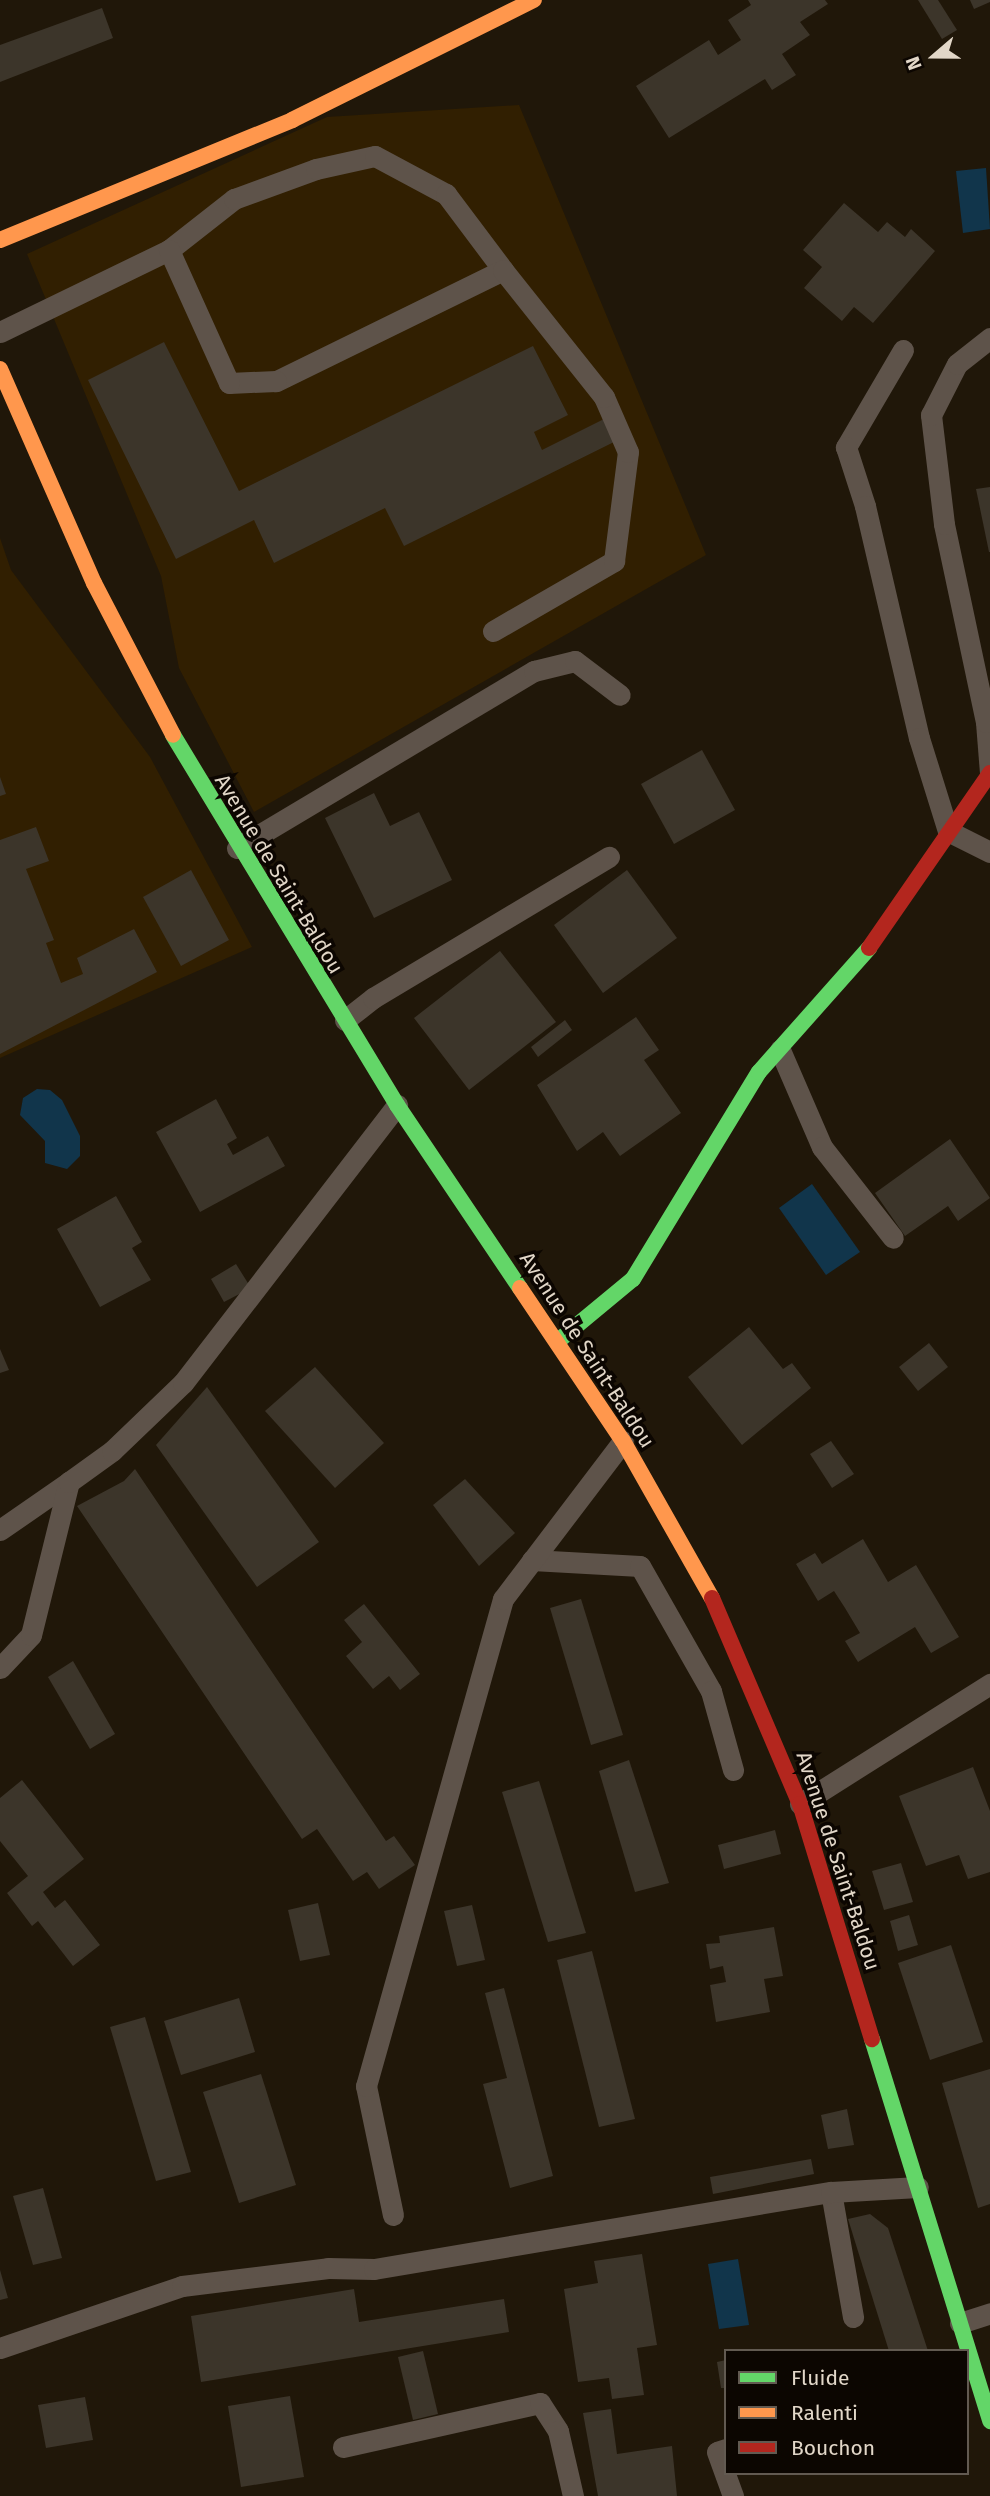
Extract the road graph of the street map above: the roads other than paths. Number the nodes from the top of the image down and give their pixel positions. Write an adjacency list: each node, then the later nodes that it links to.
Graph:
1 (534, 0): 2 (street)
2 (0, 240)
3 (169, 250): 4 (lane); 4 (lane); 5 (lane)
4 (503, 270): 9 (lane)
5 (0, 332)
6 (990, 338): 11 (lane)
7 (903, 350): 12 (lane)
8 (0, 369): 13 (street, Avenue de Saint-Baldou)
9 (493, 631)
10 (620, 695): 13 (lane)
11 (990, 773): 12 (street)
12 (948, 831): 14 (lane); 17 (street)
13 (237, 848): 16 (street, Avenue de Saint-Baldou)
14 (990, 852)
15 (609, 857): 16 (lane)
16 (345, 1020): 18 (street, Avenue de Saint-Baldou)
17 (780, 1050): 19 (lane); 20 (street)
18 (397, 1105): 20 (street, Avenue de Saint-Baldou); 22 (lane)
19 (893, 1238)
20 (558, 1341): 21 (street, Avenue de Saint-Baldou)
21 (622, 1441): 24 (lane); 28 (street, Avenue de Saint-Baldou)
22 (69, 1482): 23 (lane); 25 (lane)
23 (0, 1530)
24 (532, 1560): 27 (lane); 31 (lane)
25 (0, 1668)
26 (990, 1684): 28 (lane)
27 (733, 1770)
28 (800, 1804): 29 (street, Avenue de Saint-Baldou)
29 (918, 2187): 30 (lane); 34 (street, Avenue de Saint-Baldou)
30 (831, 2192): 33 (lane); 35 (lane)
31 (393, 2215)
32 (990, 2313): 34 (lane)
33 (853, 2317)
34 (960, 2323): 36 (street, Avenue de Saint-Baldou)
35 (0, 2348)
36 (968, 2349)
37 (969, 2352): 38 (street, Avenue de Saint-Baldou)
38 (990, 2421)
39 (343, 2447): 43 (lane)
40 (724, 2450): 41 (lane)
41 (724, 2471)
42 (725, 2475): 44 (lane)
43 (573, 2496)
44 (733, 2496)

